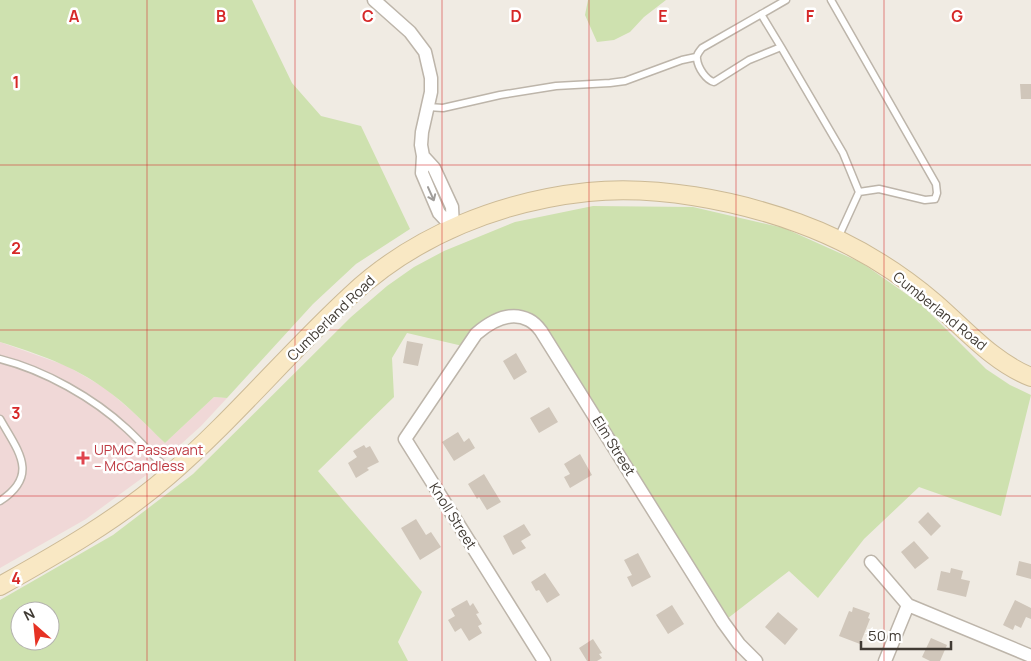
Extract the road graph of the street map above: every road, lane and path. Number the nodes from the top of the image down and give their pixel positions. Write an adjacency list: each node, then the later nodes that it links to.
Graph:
1 (374, 0): 7 (street)
2 (786, 0): 4 (lane)
3 (831, 0): 8 (lane)
4 (761, 14): 5 (lane); 6 (lane)
5 (781, 47): 6 (lane); 8 (lane)
6 (696, 57): 7 (lane)
7 (428, 107): 9 (street)
8 (859, 192): 10 (lane)
9 (453, 228): 10 (street, Cumberland Road); 15 (street, Cumberland Road)
10 (838, 239): 13 (street, Cumberland Road)
11 (0, 359): 15 (lane)
12 (450, 373): 21 (street, Knoll Street); 22 (street, Elm Street)
13 (1031, 377)
14 (0, 419): 16 (lane)
15 (171, 474): 18 (street, Cumberland Road)
16 (0, 501)
17 (872, 562): 19 (street)
18 (0, 586)
19 (908, 605): 20 (street); 23 (street)
20 (1031, 656)
21 (544, 661)
22 (756, 661)
23 (886, 661)

